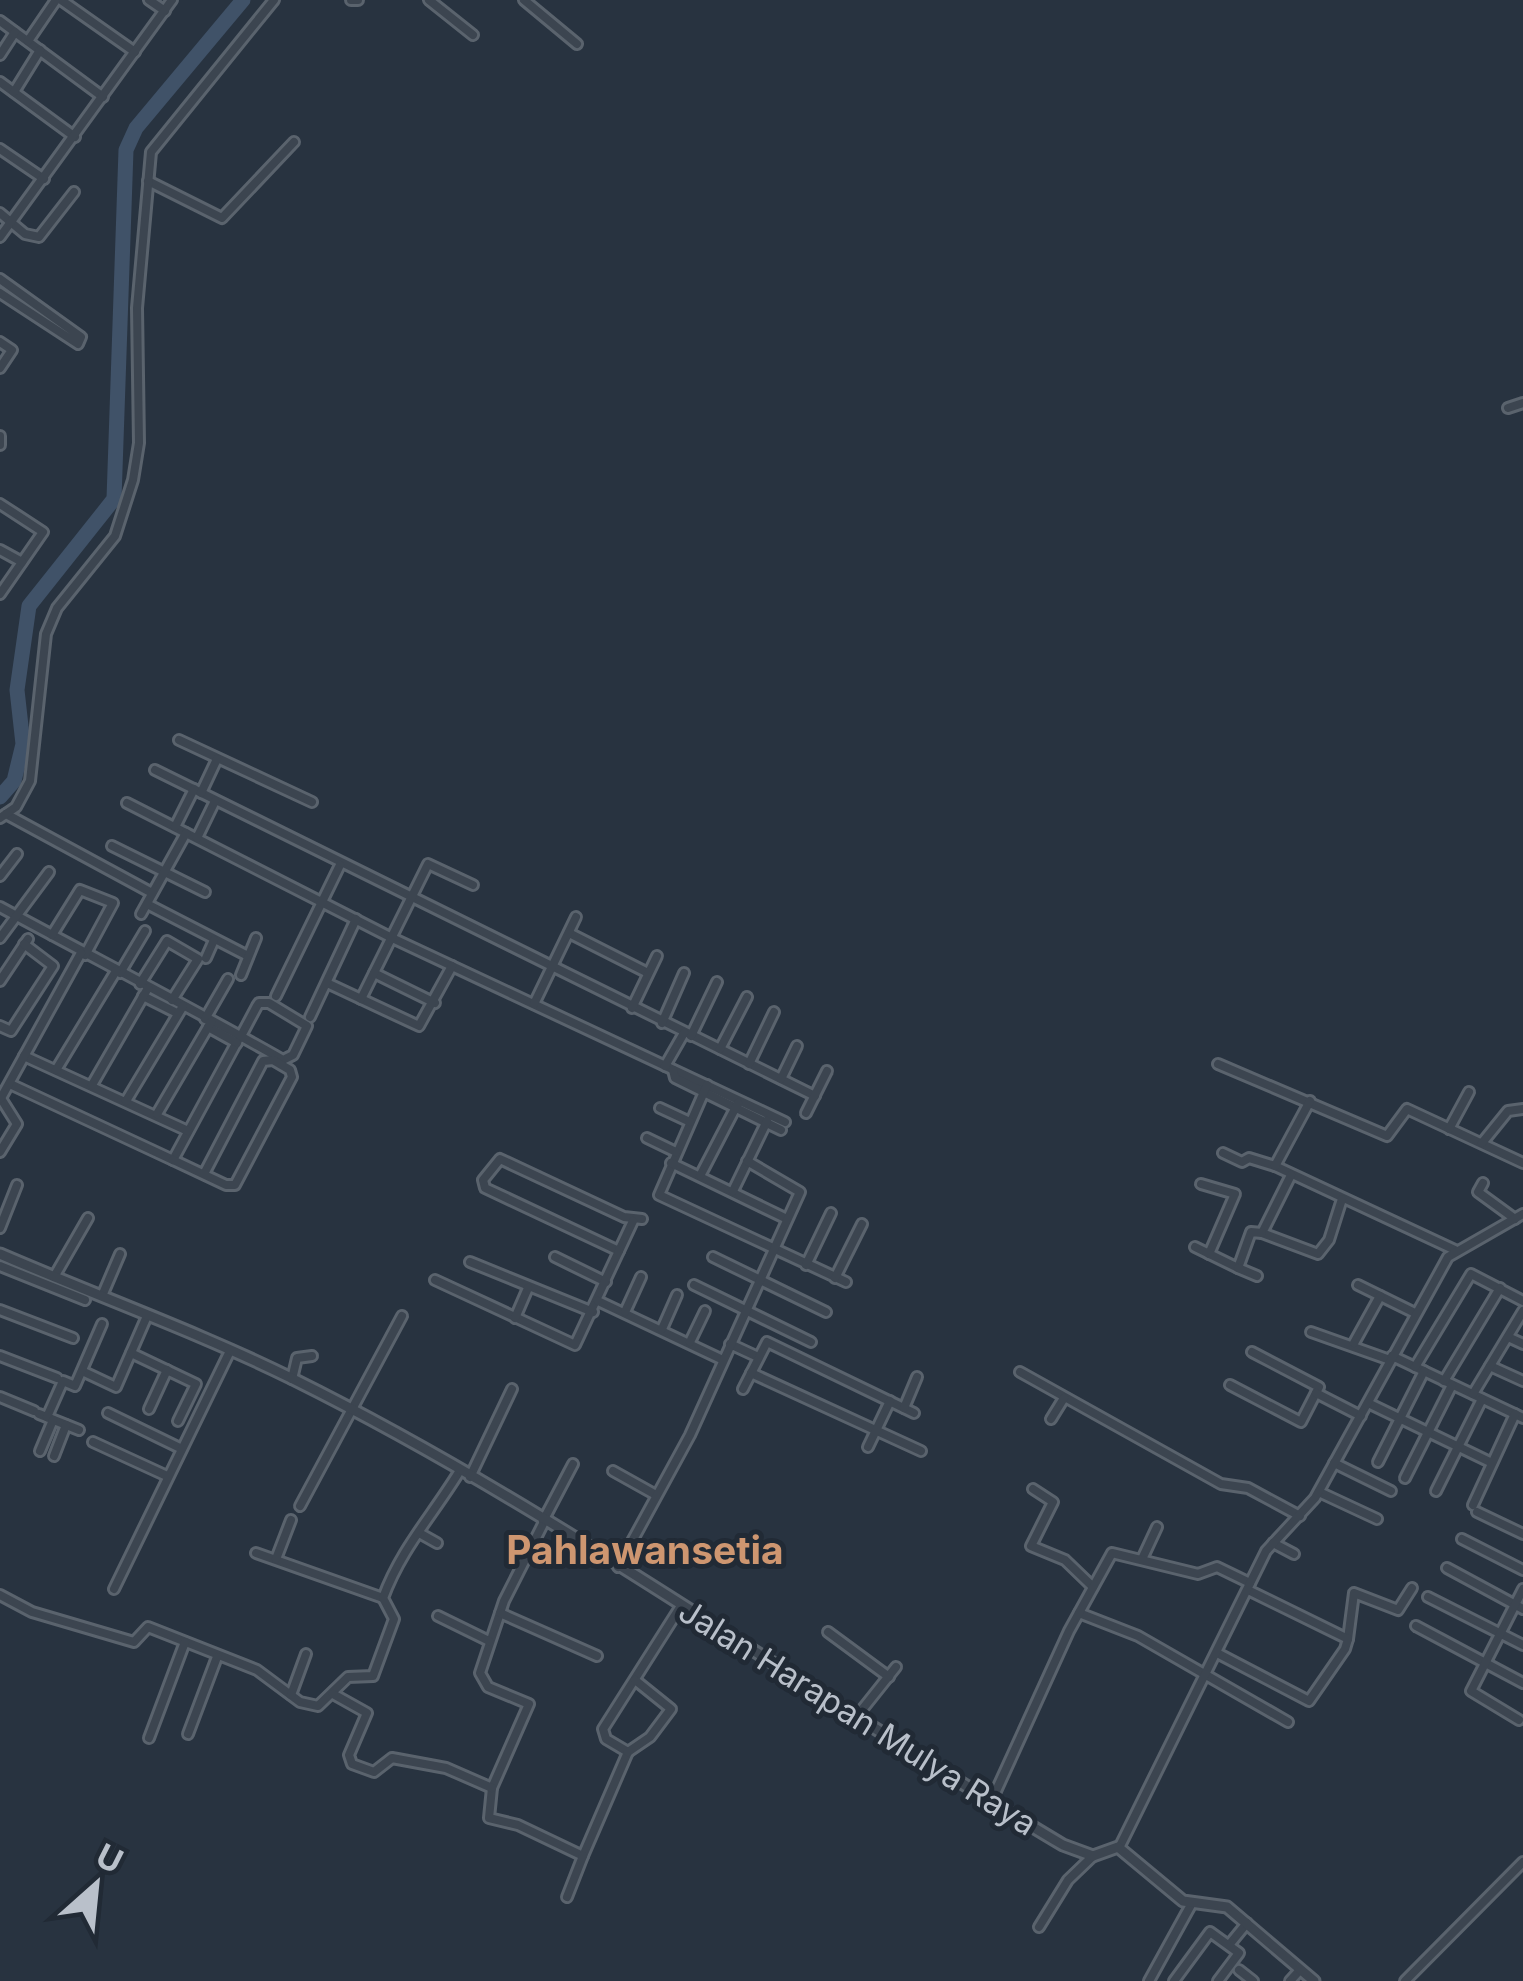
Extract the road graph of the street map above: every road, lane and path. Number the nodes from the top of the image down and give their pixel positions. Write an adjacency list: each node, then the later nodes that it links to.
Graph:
1 (58, 0): 11 (street); 14 (street)
2 (148, 0): 7 (street)
3 (172, 0): 7 (street)
4 (274, 0): 23 (street)
5 (429, 0): 10 (street)
6 (524, 0): 12 (street)
7 (165, 11): 14 (street)
8 (0, 21): 9 (street)
9 (15, 32): 11 (street); 15 (street)
10 (472, 35)
11 (28, 40): 13 (street)
12 (578, 44)
13 (40, 50): 17 (street); 18 (street)
14 (135, 52): 18 (street)
15 (0, 55)
16 (0, 83): 17 (street)
17 (14, 92): 19 (street)
18 (103, 97): 19 (street)
19 (75, 136): 22 (street)
20 (294, 142): 23 (street)
21 (0, 149): 22 (street)
22 (44, 179): 26 (street)
23 (148, 181): 47 (street)
24 (74, 191): 26 (street)
25 (0, 213): 26 (street)
26 (11, 221): 27 (street)
27 (0, 237)
28 (0, 279): 29 (street)
29 (0, 292)
30 (0, 342): 31 (street)
31 (0, 368)
32 (1523, 403): 33 (street)
33 (1508, 408)
34 (0, 436): 35 (street)
35 (0, 445)
36 (0, 504): 38 (street)
37 (0, 550): 38 (street)
38 (22, 562): 39 (street)
39 (0, 592)
40 (179, 740): 41 (street)
41 (217, 759): 43 (street); 45 (street)
42 (155, 770): 43 (street)
43 (197, 791): 44 (street); 48 (street)
44 (215, 801): 50 (street); 53 (street)
45 (312, 802)
46 (128, 803): 48 (street)
47 (3, 816): 59 (street)
48 (175, 827): 49 (street)
49 (186, 833): 50 (street); 54 (street)
50 (197, 838): 61 (street)
51 (112, 846): 54 (street)
52 (16, 854): 56 (street)
53 (340, 865): 60 (street); 61 (street)
54 (164, 870): 58 (street); 59 (street)
55 (49, 872): 65 (street)
56 (0, 877)
57 (472, 885): 60 (street)
58 (205, 892)
59 (152, 893): 62 (street)
60 (410, 897): 71 (street); 80 (street)
61 (322, 902): 67 (street); 91 (street)
62 (147, 904): 64 (street); 74 (street)
63 (0, 908): 65 (street)
64 (141, 914)
65 (16, 916): 70 (street); 72 (street)
66 (576, 917): 69 (street)
67 (356, 919): 71 (street); 88 (street)
68 (145, 931): 81 (street)
69 (568, 933): 80 (street); 83 (street)
70 (52, 935): 75 (street); 75 (street)
71 (390, 937): 79 (street); 82 (street)
72 (0, 938)
73 (256, 938): 76 (street)
74 (214, 940): 76 (street); 78 (street)
75 (83, 954): 81 (street); 108 (street)
76 (248, 956): 85 (street)
77 (657, 956): 83 (street)
78 (206, 958)
79 (452, 966): 95 (street); 96 (street)
80 (551, 966): 96 (street); 97 (street)
81 (118, 972): 90 (street); 112 (street)
82 (374, 973): 93 (street); 95 (street)
83 (648, 973): 97 (street)
84 (684, 973): 102 (street)
85 (241, 975)
86 (228, 979): 101 (street)
87 (0, 981): 103 (street)
88 (326, 982): 93 (street); 100 (street)
89 (717, 982): 104 (street)
90 (144, 989): 94 (street); 94 (street); 98 (street); 116 (street)
91 (276, 996)
92 (747, 997): 107 (street)
93 (362, 999): 95 (street)
94 (172, 1000): 98 (street)
95 (435, 1003)
96 (534, 1004): 111 (street)
97 (632, 1008): 102 (street)
98 (180, 1010): 101 (street); 121 (street)
99 (774, 1012): 109 (street)
100 (310, 1017)
101 (208, 1022): 105 (street); 126 (street)
102 (662, 1023): 104 (street)
103 (0, 1027)
104 (687, 1034): 107 (street); 111 (street)
105 (239, 1039): 105 (street); 132 (street)
106 (797, 1046): 114 (street)
107 (720, 1049): 109 (street)
108 (23, 1056): 112 (street); 115 (street)
109 (749, 1064): 114 (street)
110 (1218, 1064): 122 (street)
111 (669, 1068): 117 (street)
112 (56, 1070): 116 (street)
113 (827, 1071): 119 (street)
114 (781, 1079): 119 (street)
115 (10, 1084): 120 (street); 138 (street)
116 (92, 1084): 121 (street)
117 (705, 1089): 123 (street); 129 (street)
118 (1469, 1092): 131 (street)
119 (815, 1096): 127 (street)
120 (0, 1098): 135 (street)
121 (126, 1101): 126 (street)
122 (1310, 1101): 131 (street); 142 (street)
123 (737, 1103): 128 (street); 145 (street)
124 (660, 1108): 129 (street)
125 (1523, 1108): 134 (street)
126 (157, 1114): 132 (street)
127 (806, 1114)
128 (768, 1118): 130 (street); 139 (street)
129 (690, 1122): 136 (street)
130 (783, 1126)
131 (1449, 1129): 134 (street)
132 (188, 1131): 138 (street)
133 (646, 1138): 136 (street)
134 (1482, 1143): 141 (street)
135 (0, 1152)
136 (676, 1152): 140 (street)
137 (1222, 1153): 142 (street)
138 (173, 1160): 143 (street)
139 (747, 1161): 149 (street); 154 (street)
140 (671, 1163): 145 (street); 159 (street)
141 (1523, 1163)
142 (1275, 1166): 144 (street)
143 (204, 1174): 143 (street)
144 (1291, 1175): 150 (street); 157 (street)
145 (700, 1176): 149 (street)
146 (1483, 1183): 152 (street)
147 (1201, 1184): 164 (street)
148 (16, 1185): 156 (street)
149 (733, 1192): 154 (street)
150 (1342, 1198): 157 (street); 160 (street)
151 (831, 1213): 168 (street)
152 (1519, 1216): 160 (street)
153 (88, 1218): 172 (street)
154 (787, 1220): 159 (street)
155 (862, 1224): 174 (street)
156 (0, 1228)
157 (1262, 1233): 170 (street)
158 (1195, 1247): 164 (street)
159 (775, 1250): 168 (street); 176 (street)
160 (1455, 1250): 196 (street)
161 (619, 1251): 161 (street); 177 (street)
162 (0, 1254): 172 (street, Jalan Harapan Mulya Raya)
163 (120, 1254): 184 (street)
164 (1209, 1254): 170 (street)
165 (555, 1257): 177 (street)
166 (713, 1257): 176 (street)
167 (470, 1262): 181 (street)
168 (806, 1265): 174 (street)
169 (0, 1266): 186 (street)
170 (1238, 1268): 171 (street)
171 (1257, 1276)
172 (54, 1277): 184 (street, Jalan Harapan Mulya Raya)
173 (640, 1277): 194 (street)
174 (835, 1278): 178 (street)
175 (436, 1280): 199 (street)
176 (760, 1280): 189 (street); 195 (street)
177 (606, 1282): 187 (street)
178 (846, 1282)
179 (694, 1285): 189 (street)
180 (1358, 1285): 185 (street)
181 (528, 1288): 193 (street); 199 (street)
182 (1500, 1288): 188 (street); 219 (street); 228 (street)
183 (677, 1295): 201 (street)
184 (102, 1296): 197 (street, Jalan Harapan Mulya Raya)
185 (1380, 1296): 196 (street); 207 (street)
186 (85, 1300)
187 (598, 1300): 193 (street); 194 (street)
188 (1523, 1301)
189 (746, 1309): 206 (street); 208 (street)
190 (0, 1310): 204 (street)
191 (705, 1311): 205 (street)
192 (1523, 1311): 203 (street)
193 (593, 1312): 199 (street)
194 (625, 1312): 201 (street)
195 (826, 1312)
196 (1415, 1313): 216 (street)
197 (147, 1316): 210 (street, Jalan Harapan Mulya Raya); 212 (street)
198 (402, 1316): 240 (street)
199 (515, 1318)
200 (102, 1324): 221 (street)
201 (662, 1330): 205 (street)
202 (1311, 1332): 207 (street)
203 (1508, 1337): 209 (street); 218 (street)
204 (73, 1338)
205 (690, 1342): 217 (street)
206 (812, 1342)
207 (1354, 1343): 216 (street)
208 (730, 1344): 215 (street); 217 (street)
209 (1523, 1344)
210 (230, 1351): 226 (street, Jalan Harapan Mulya Raya); 256 (street)
211 (1252, 1352): 232 (street)
212 (131, 1353): 220 (street); 221 (street)
213 (0, 1356): 225 (street)
214 (312, 1356): 226 (street)
215 (758, 1357): 222 (street); 236 (street)
216 (1391, 1358): 219 (street); 237 (street)
217 (723, 1360): 272 (street)
218 (1490, 1366): 227 (street); 233 (street)
219 (1420, 1369): 228 (street); 246 (street)
220 (167, 1370): 239 (street); 248 (street)
221 (82, 1371): 243 (street)
222 (751, 1372): 230 (street); 251 (street)
223 (1020, 1372): 235 (street)
224 (917, 1377): 238 (street)
225 (57, 1378)
226 (292, 1379): 240 (street, Jalan Harapan Mulya Raya)
227 (1523, 1381)
228 (1448, 1383): 233 (street); 252 (street)
229 (1230, 1385): 232 (street)
230 (743, 1388)
231 (512, 1389): 265 (street)
232 (1316, 1393): 244 (street)
233 (1478, 1396): 245 (street); 255 (street)
234 (0, 1397): 243 (street)
235 (1064, 1398): 247 (street); 274 (street)
236 (890, 1401): 238 (street); 251 (street)
237 (1368, 1403): 244 (street); 246 (street)
238 (904, 1408): 242 (street)
239 (148, 1409)
240 (350, 1410): 265 (street, Jalan Harapan Mulya Raya); 273 (street)
241 (108, 1413): 256 (street)
242 (914, 1413)
243 (44, 1416): 249 (street); 257 (street)
244 (1360, 1416): 261 (street)
245 (1519, 1416): 262 (street)
246 (1400, 1419): 252 (street); 260 (street)
247 (1051, 1420)
248 (178, 1421)
249 (67, 1425): 250 (street); 259 (street)
250 (80, 1430)
251 (876, 1431): 254 (street); 258 (street)
252 (1427, 1432): 255 (street); 267 (street)
253 (93, 1442): 266 (street)
254 (868, 1447)
255 (1458, 1447): 262 (street); 271 (street)
256 (180, 1448): 266 (street)
257 (40, 1451)
258 (921, 1451)
259 (54, 1456)
260 (1378, 1462)
261 (1334, 1463): 269 (street); 270 (street)
262 (1492, 1463): 280 (street)
263 (573, 1464): 277 (street)
264 (614, 1471): 272 (street)
265 (465, 1475): 277 (street, Jalan Harapan Mulya Raya); 279 (street)
266 (166, 1476): 294 (street)
267 (1405, 1478)
268 (1033, 1489): 291 (street)
269 (1391, 1491)
270 (1318, 1492): 274 (street); 275 (street)
271 (1436, 1492)
272 (656, 1495): 288 (street)
273 (301, 1506)
274 (1300, 1516): 283 (street)
275 (1377, 1519)
276 (291, 1520): 287 (street)
277 (543, 1521): 288 (street, Jalan Harapan Mulya Raya); 301 (street)
278 (1157, 1527): 286 (street)
279 (422, 1534): 282 (street); 297 (street)
280 (1523, 1534)
281 (1462, 1539): 290 (street)
282 (437, 1543)
283 (1273, 1543): 285 (street); 292 (street)
284 (256, 1553): 287 (street)
285 (1294, 1554)
286 (1143, 1557): 291 (street); 292 (street)
287 (276, 1559): 297 (street)
288 (617, 1568): 299 (street, Jalan Harapan Mulya Raya)
289 (1447, 1568): 300 (street)
290 (1523, 1570)
291 (1093, 1587): 302 (street)
292 (1249, 1587): 307 (street); 311 (street)
293 (1412, 1588): 307 (street)
294 (114, 1589)
295 (1523, 1589): 300 (street)
296 (0, 1595): 309 (street)
297 (383, 1598): 321 (street)
298 (1428, 1598): 306 (street)
299 (681, 1606): 319 (street); 323 (street, Jalan Harapan Mulya Raya)
300 (1519, 1607): 306 (street)
301 (500, 1613): 308 (street); 314 (street)
302 (1079, 1613): 317 (street); 330 (street)
303 (438, 1616): 308 (street)
304 (1416, 1626): 315 (street)
305 (828, 1632): 318 (street)
306 (1500, 1633): 310 (street); 315 (street)
307 (1348, 1639): 311 (street)
308 (489, 1641): 329 (street)
309 (185, 1642): 313 (street); 327 (street)
310 (1523, 1645)
311 (1217, 1653): 317 (street)
312 (306, 1654): 322 (street)
313 (217, 1656): 322 (street); 326 (street)
314 (597, 1656)
315 (1486, 1663): 320 (street); 324 (street)
316 (896, 1667): 318 (street)
317 (1205, 1676): 325 (street); 331 (street)
318 (889, 1678): 323 (street)
319 (635, 1680): 328 (street); 328 (street)
320 (1523, 1683)
321 (333, 1694): 322 (street); 329 (street)
322 (291, 1695)
323 (856, 1716): 330 (street, Jalan Harapan Mulya Raya)
324 (1519, 1720)
325 (1288, 1722)
326 (188, 1734)
327 (149, 1738)
328 (628, 1752): 332 (street)
329 (492, 1788): 332 (street)
330 (991, 1802): 333 (street, Jalan Harapan Mulya Raya)
331 (1119, 1848): 333 (street); 336 (street)
332 (583, 1856): 335 (street)
333 (1093, 1856): 338 (street)
334 (1523, 1862): 348 (street)
335 (567, 1897)
336 (1192, 1903): 337 (street); 342 (street)
337 (1246, 1923): 339 (street); 341 (street)
338 (1039, 1927)
339 (1229, 1946): 343 (street); 344 (street)
340 (1239, 1970): 345 (street)
341 (1300, 1970): 346 (street); 347 (street)
342 (1149, 1981)
343 (1174, 1981)
344 (1218, 1981)
345 (1253, 1981)
346 (1290, 1981)
347 (1315, 1981)
348 (1405, 1981)

